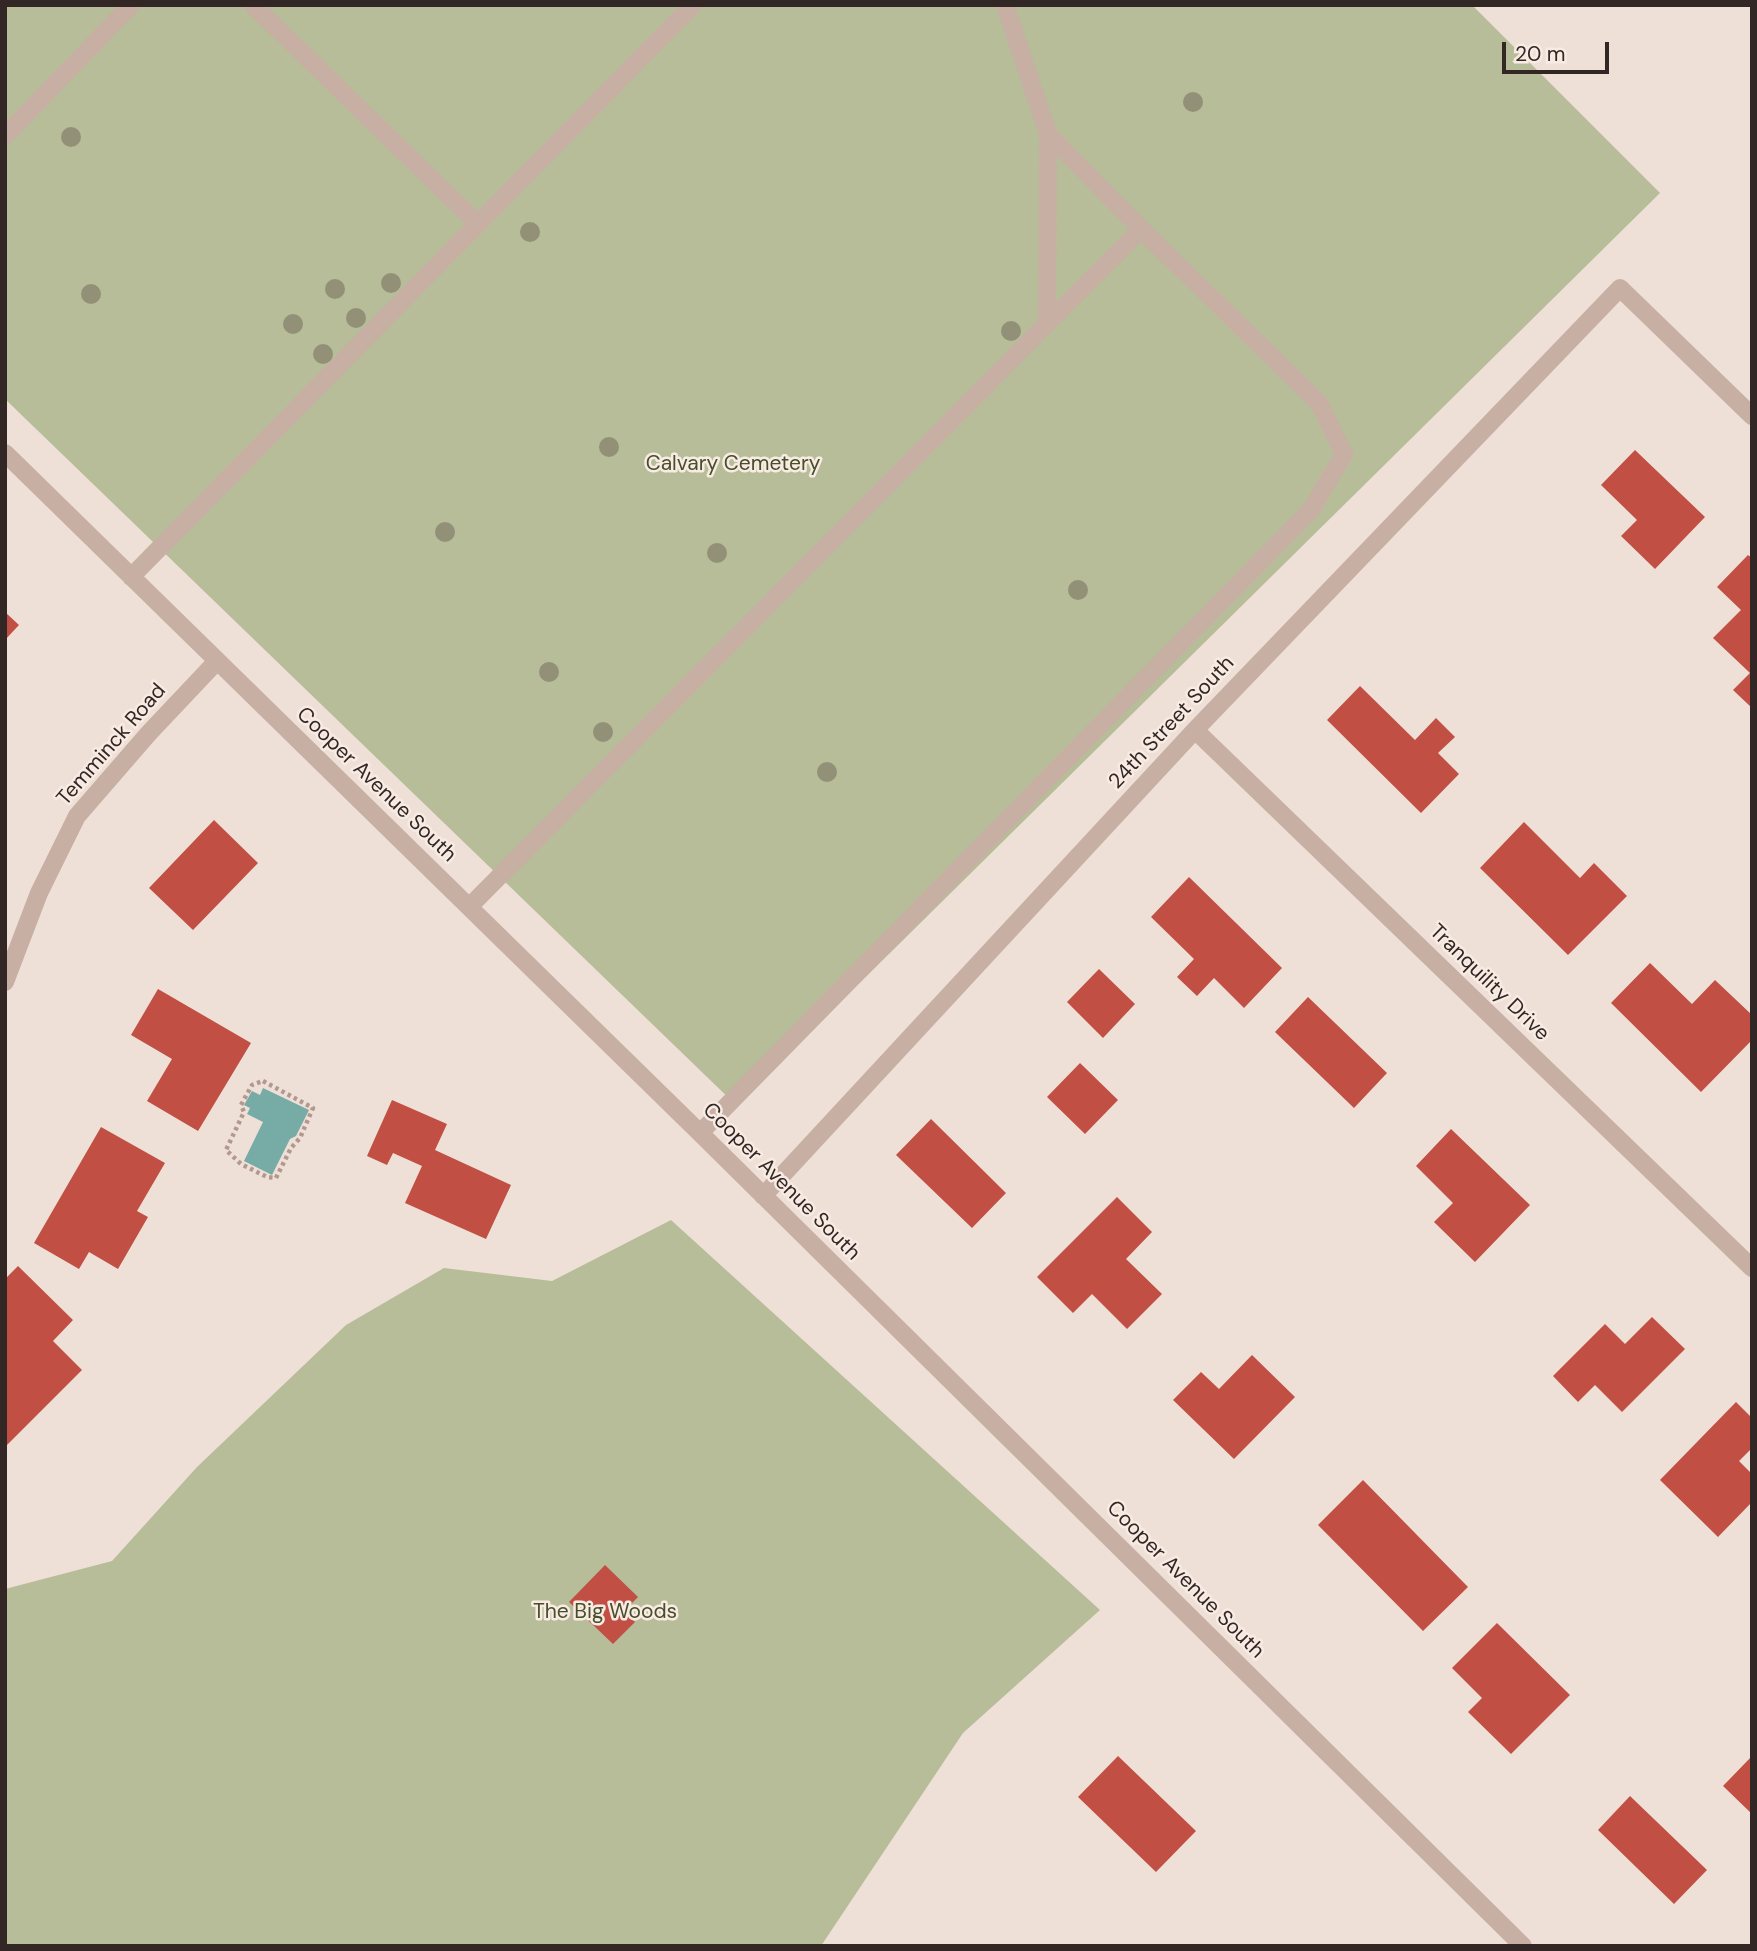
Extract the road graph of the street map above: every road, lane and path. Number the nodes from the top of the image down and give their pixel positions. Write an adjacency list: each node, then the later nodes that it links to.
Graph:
1 (131, 5): 6 (street)
2 (253, 5): 7 (street)
3 (693, 5): 7 (street)
4 (1005, 5): 5 (street)
5 (1048, 134): 8 (street); 9 (street)
6 (5, 136)
7 (478, 224): 12 (street)
8 (1141, 229): 9 (street); 17 (street)
9 (1047, 324): 15 (street)
10 (1752, 416): 14 (street, 24th Street South)
11 (5, 453): 12 (street, Cooper Avenue South)
12 (131, 577): 13 (street, Cooper Avenue South)
13 (217, 661): 15 (street, Cooper Avenue South); 16 (street, Temminck Road)
14 (1195, 730): 19 (street, 24th Street South); 20 (street, Tranquility Drive)
15 (469, 907): 17 (street, Cooper Avenue South)
16 (5, 982)
17 (699, 1133): 19 (street, Cooper Avenue South)
18 (226, 1150): 18 (path)
19 (763, 1196): 21 (street, Cooper Avenue South)
20 (1752, 1268)
21 (1522, 1946)

